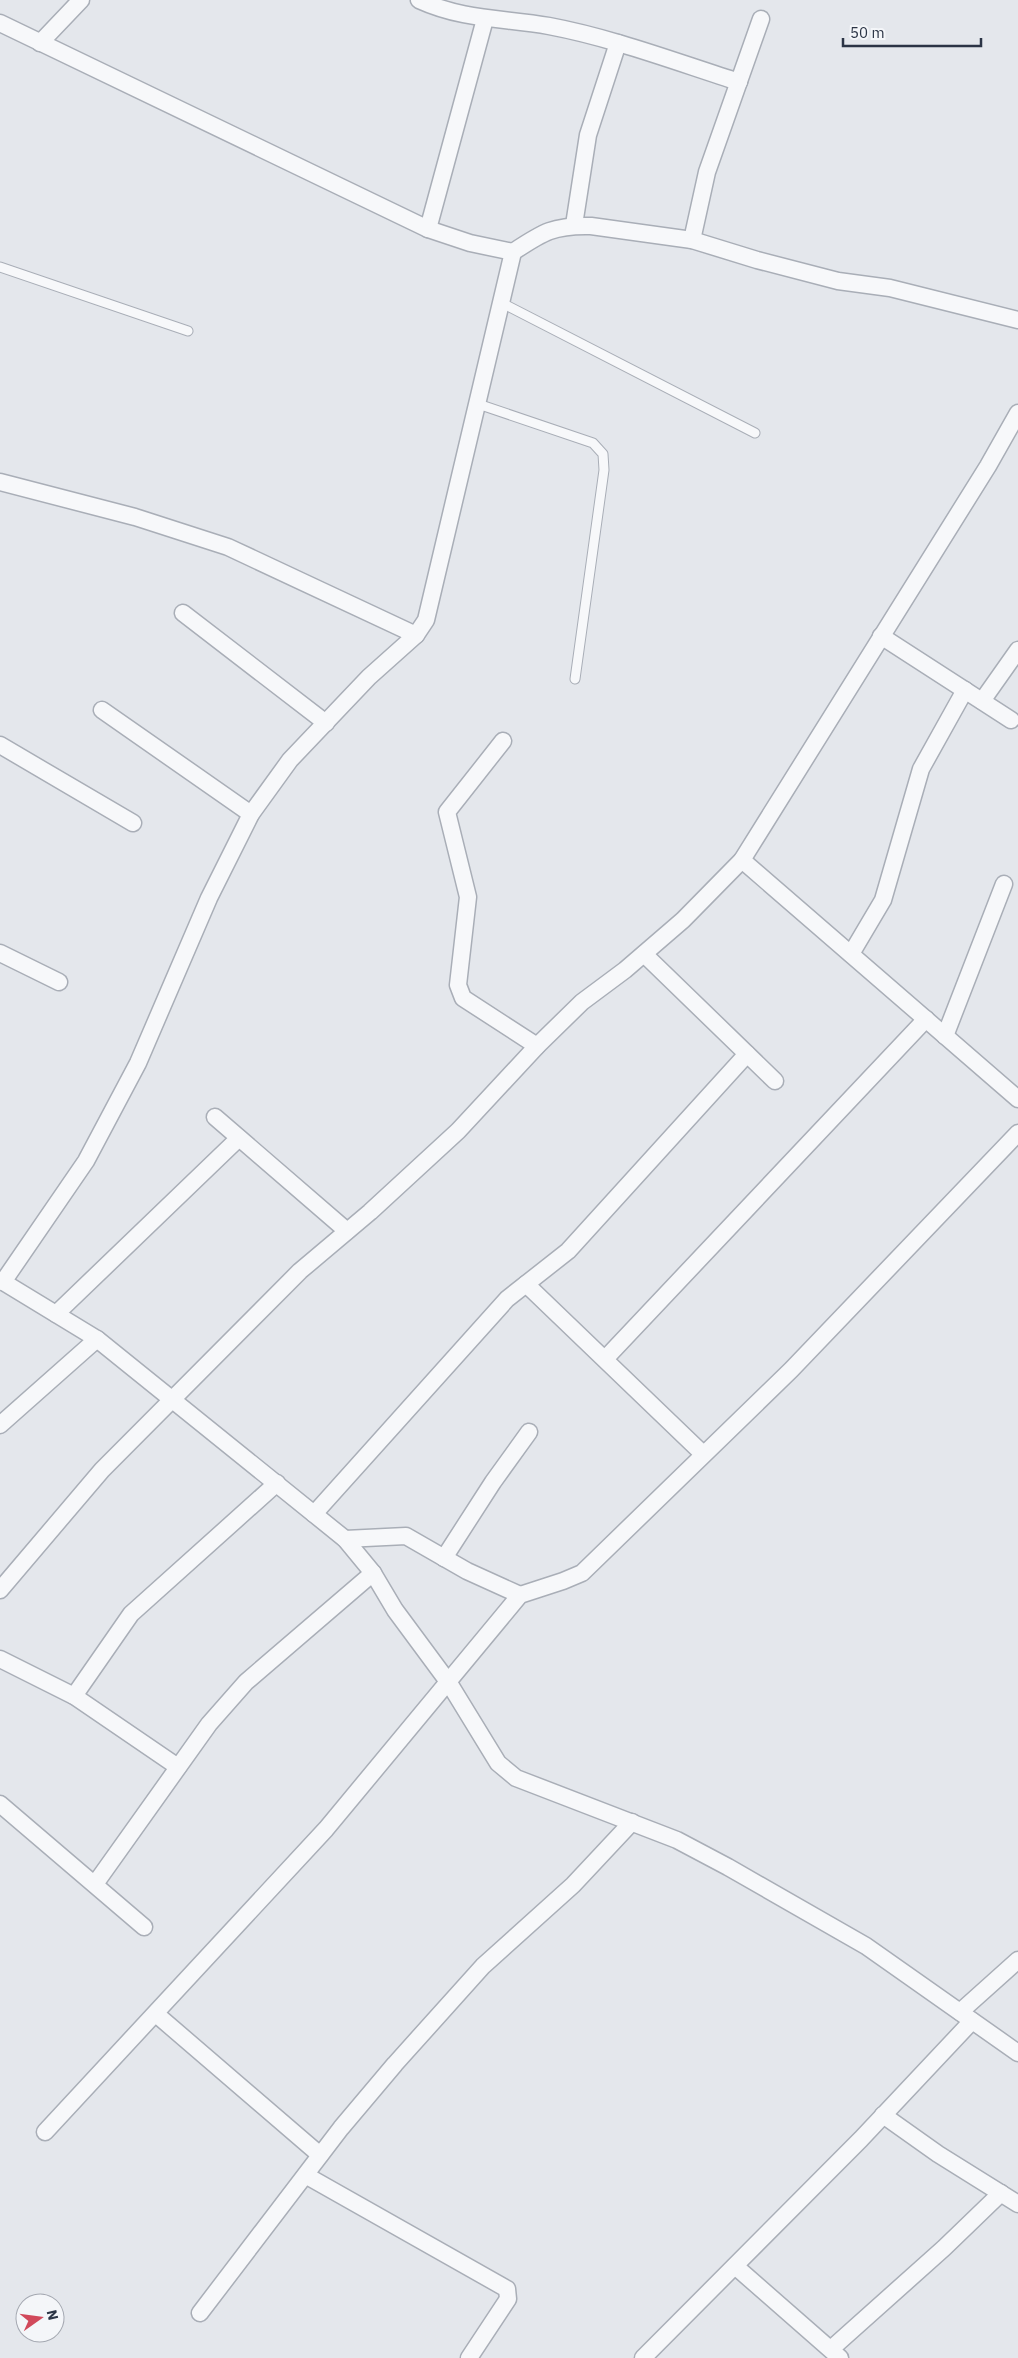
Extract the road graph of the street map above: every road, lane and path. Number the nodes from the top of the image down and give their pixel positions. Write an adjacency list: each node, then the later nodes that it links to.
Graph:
1 (81, 0): 6 (street)
2 (419, 0): 3 (street)
3 (485, 19): 7 (street); 10 (street)
4 (761, 20): 8 (street)
5 (0, 23): 6 (street)
6 (40, 43): 10 (street)
7 (618, 43): 8 (street); 9 (street)
8 (739, 82): 11 (street)
9 (574, 225): 11 (street); 12 (street)
10 (428, 229): 12 (street)
11 (692, 240): 15 (street)
12 (513, 252): 14 (street)
13 (0, 267): 16 (lane)
14 (500, 302): 17 (street); 19 (lane)
15 (1018, 320)
16 (188, 331)
17 (478, 404): 23 (street); 26 (lane)
18 (1018, 412): 20 (street)
19 (755, 433)
20 (1012, 437): 24 (street)
21 (0, 482): 23 (street)
22 (183, 613): 31 (street)
23 (416, 635): 31 (street)
24 (880, 636): 27 (street); 36 (street)
25 (1018, 650): 28 (street)
26 (575, 679)
27 (965, 690): 28 (street); 40 (street)
28 (982, 701): 30 (street)
29 (102, 710): 34 (street)
30 (1011, 720)
31 (326, 723): 34 (street)
32 (503, 741): 44 (street)
33 (0, 745): 35 (street)
34 (251, 814): 52 (street)
35 (133, 823)
36 (742, 860): 39 (street); 40 (street)
37 (1004, 884): 43 (street)
38 (0, 953): 41 (street)
39 (644, 954): 44 (street); 45 (street)
40 (851, 954): 42 (street)
41 (58, 982)
42 (926, 1019): 43 (street); 56 (street)
43 (945, 1036): 47 (street)
44 (537, 1046): 51 (street)
45 (747, 1054): 46 (street); 53 (street)
46 (775, 1081)
47 (1018, 1099)
48 (216, 1117): 50 (street)
49 (1018, 1133): 60 (street)
50 (240, 1138): 51 (street); 54 (street)
51 (347, 1231): 57 (street)
52 (1, 1281): 54 (street)
53 (526, 1284): 56 (street); 62 (street)
54 (56, 1314): 55 (street)
55 (97, 1339): 57 (street); 58 (street)
56 (604, 1359): 60 (street)
57 (173, 1399): 61 (street); 66 (street)
58 (0, 1424)
59 (529, 1432): 64 (street)
60 (703, 1454): 67 (street)
61 (277, 1483): 62 (street); 70 (street)
62 (314, 1514): 63 (street)
63 (344, 1539): 64 (street); 65 (street)
64 (444, 1558): 67 (street)
65 (373, 1573): 69 (street); 71 (street)
66 (0, 1590)
67 (520, 1595): 69 (street)
68 (0, 1659): 70 (street)
69 (449, 1683): 73 (street); 77 (street)
70 (74, 1696): 71 (street)
71 (178, 1767): 74 (street)
72 (0, 1804): 74 (street)
73 (632, 1822): 78 (street); 82 (street)
74 (95, 1884): 75 (street)
75 (144, 1927)
76 (1018, 1960): 78 (street)
77 (156, 2014): 81 (street); 82 (street)
78 (966, 2017): 79 (street); 80 (street)
79 (1018, 2053)
80 (883, 2115): 84 (street); 86 (street)
81 (46, 2132)
82 (320, 2155): 83 (street)
83 (306, 2176): 87 (street); 89 (street)
84 (1001, 2193): 85 (street); 88 (street)
85 (1018, 2204)
86 (735, 2266): 88 (street); 90 (street)
87 (200, 2313)
88 (836, 2354)
89 (469, 2358)
90 (643, 2358)

